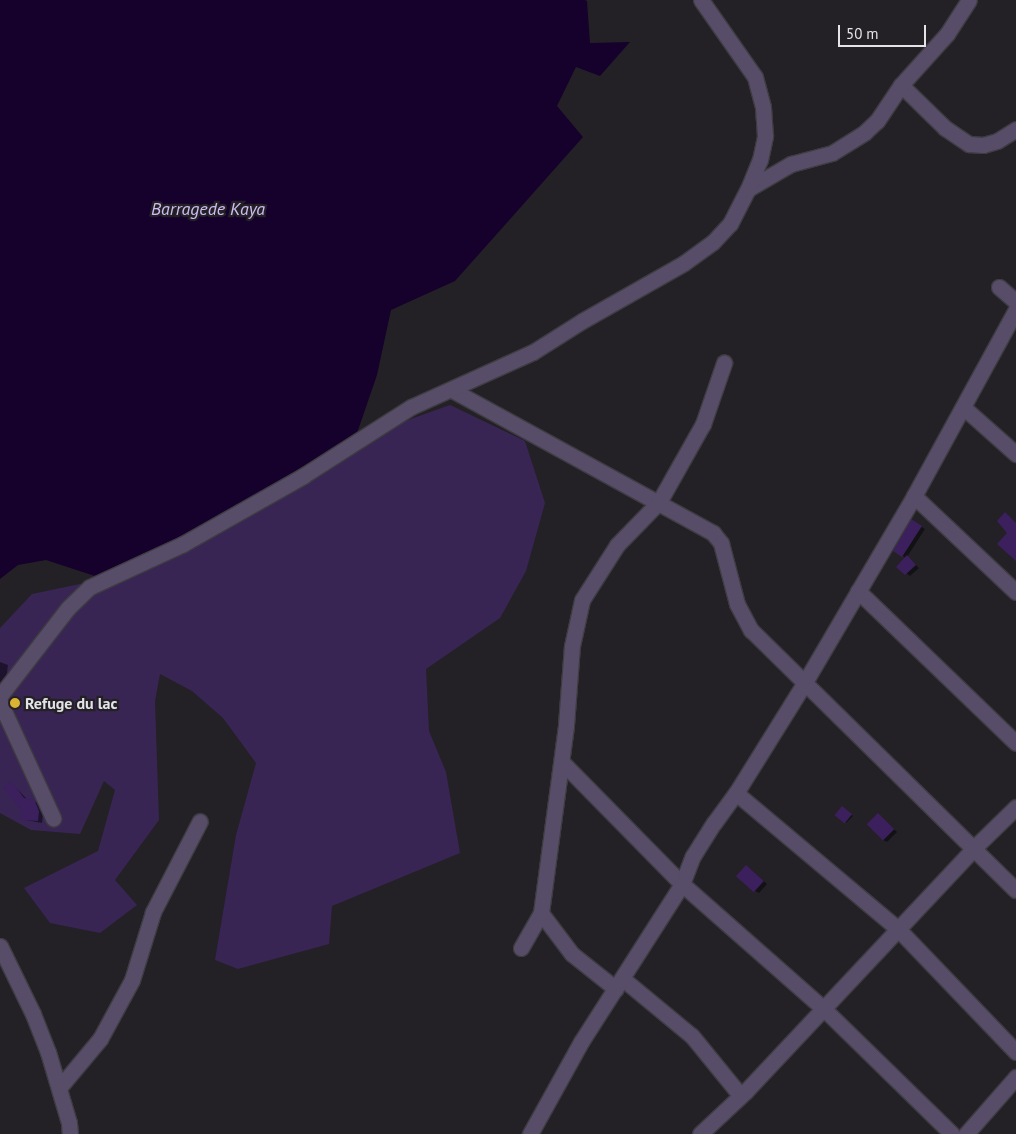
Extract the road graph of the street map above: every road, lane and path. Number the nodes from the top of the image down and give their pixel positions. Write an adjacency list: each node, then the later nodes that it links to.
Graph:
1 (701, 0): 5 (street)
2 (969, 0): 3 (street)
3 (901, 84): 4 (street); 5 (street)
4 (1016, 130)
5 (748, 188): 10 (street)
6 (999, 287): 7 (street)
7 (1016, 302)
8 (1016, 310): 11 (street)
9 (724, 363): 14 (street)
10 (452, 390): 14 (street); 18 (street)
11 (963, 407): 12 (street); 13 (street)
12 (1016, 454)
13 (914, 496): 15 (street); 16 (street)
14 (659, 502): 17 (street); 21 (street)
15 (858, 590): 17 (street); 20 (street)
16 (1016, 592)
17 (805, 682): 22 (street); 26 (street)
18 (0, 696)
19 (0, 702): 24 (street)
20 (1016, 742)
21 (562, 762): 27 (street); 29 (street)
22 (736, 793): 27 (street); 30 (street)
23 (1016, 807): 26 (street)
24 (53, 818)
25 (200, 821): 37 (street)
26 (972, 849): 28 (street); 30 (street)
27 (682, 884): 33 (street); 34 (street)
28 (1016, 890)
29 (541, 913): 32 (street); 33 (street)
30 (898, 930): 34 (street); 35 (street)
31 (0, 946): 37 (street)
32 (521, 948)
33 (619, 984): 38 (street); 40 (street)
34 (824, 1009): 38 (street); 42 (street)
35 (1016, 1052)
36 (1016, 1076): 43 (street)
37 (58, 1088): 39 (street)
38 (741, 1096): 41 (street)
39 (70, 1134)
40 (530, 1134)
41 (700, 1134)
42 (952, 1134)
43 (966, 1134)

